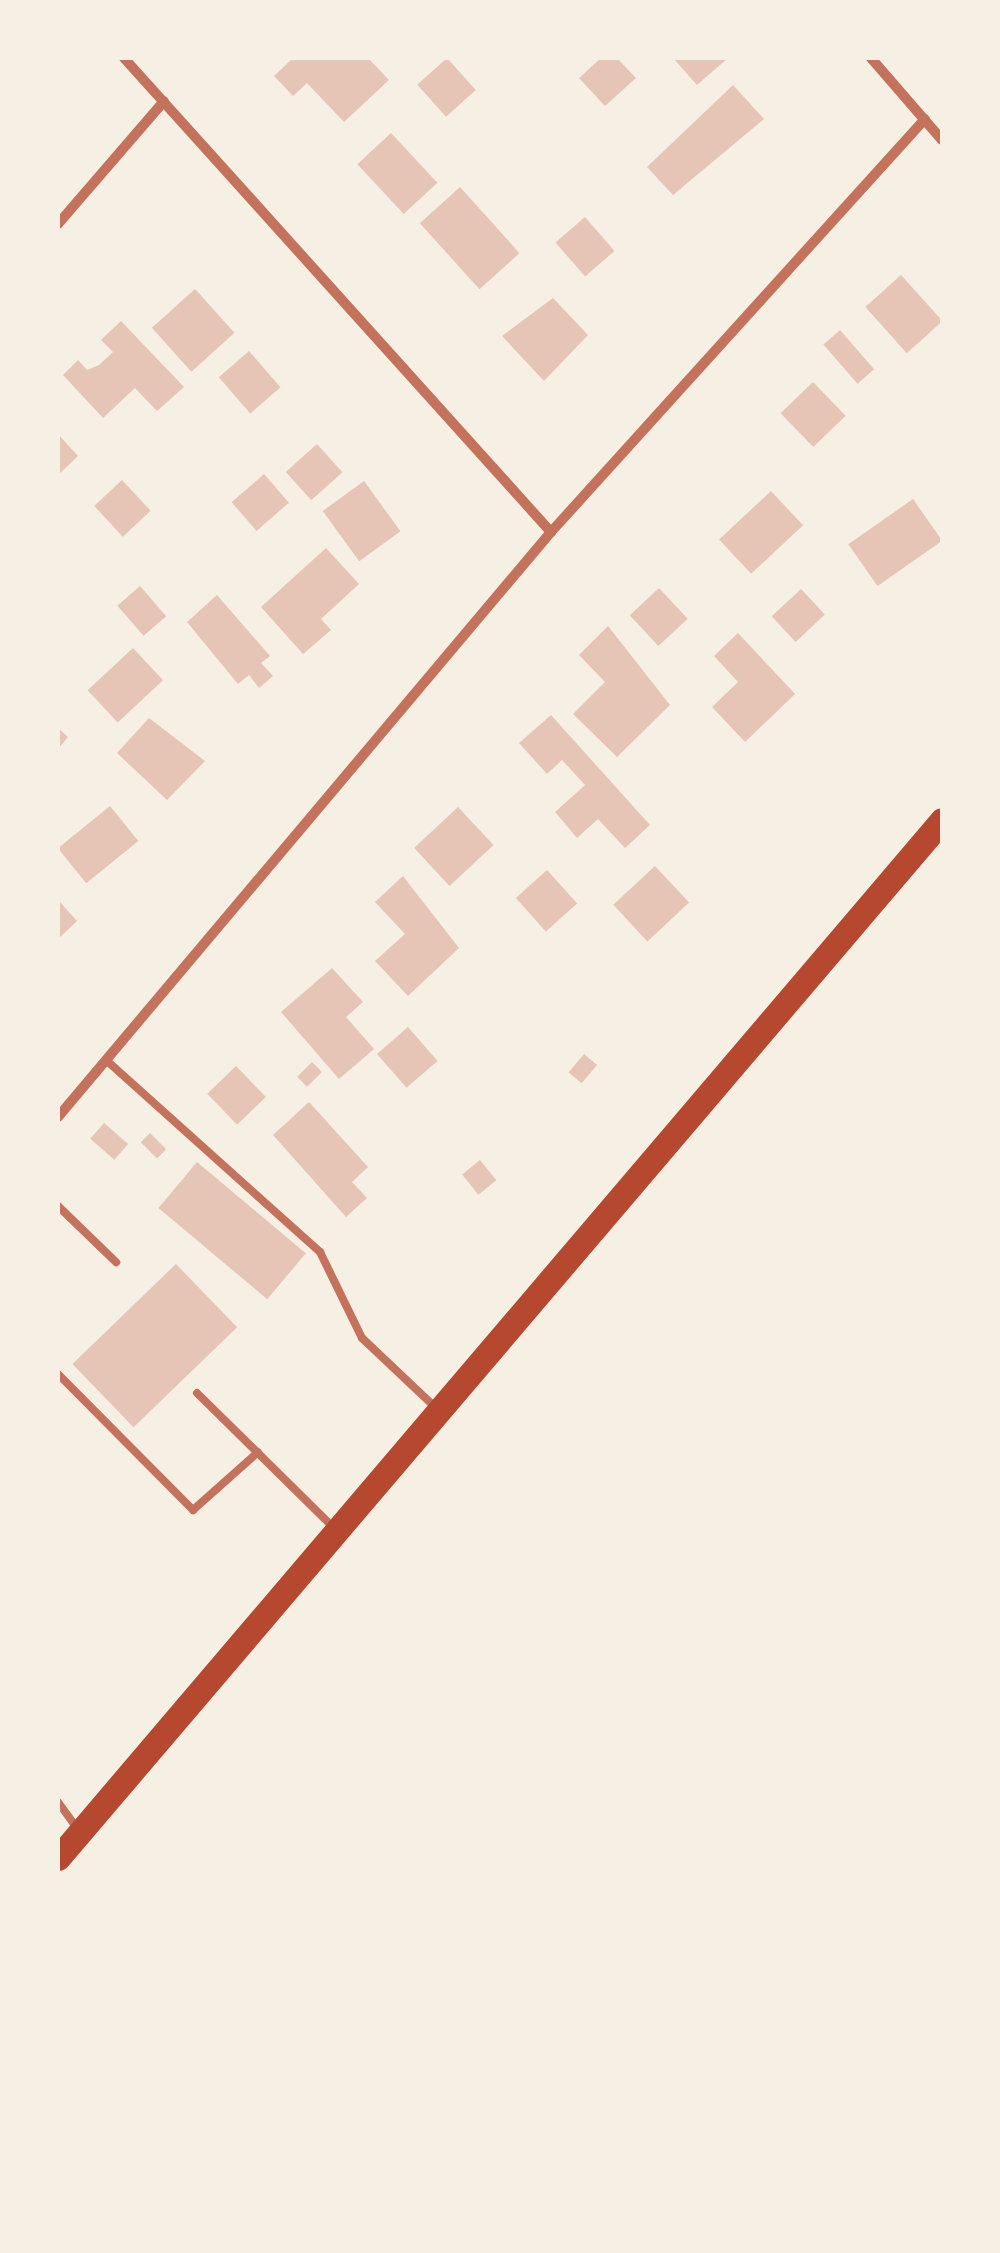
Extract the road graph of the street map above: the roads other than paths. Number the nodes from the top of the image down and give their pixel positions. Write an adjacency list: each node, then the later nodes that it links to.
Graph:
1 (124, 58): 3 (street)
2 (871, 58): 4 (street)
3 (164, 101): 6 (street); 7 (street)
4 (925, 119): 5 (street); 7 (street)
5 (942, 140)
6 (58, 224)
7 (551, 532): 9 (street)
8 (942, 820): 15 (main road)
9 (106, 1060): 10 (street); 15 (lane)
10 (58, 1117)
11 (58, 1206): 12 (lane)
12 (116, 1262)
13 (58, 1374): 16 (lane)
14 (197, 1392): 16 (lane)
15 (439, 1410): 17 (main road)
16 (258, 1452): 17 (lane)
17 (336, 1530): 19 (main road)
18 (58, 1802): 19 (lane)
19 (80, 1832): 20 (main road)
20 (58, 1858)

